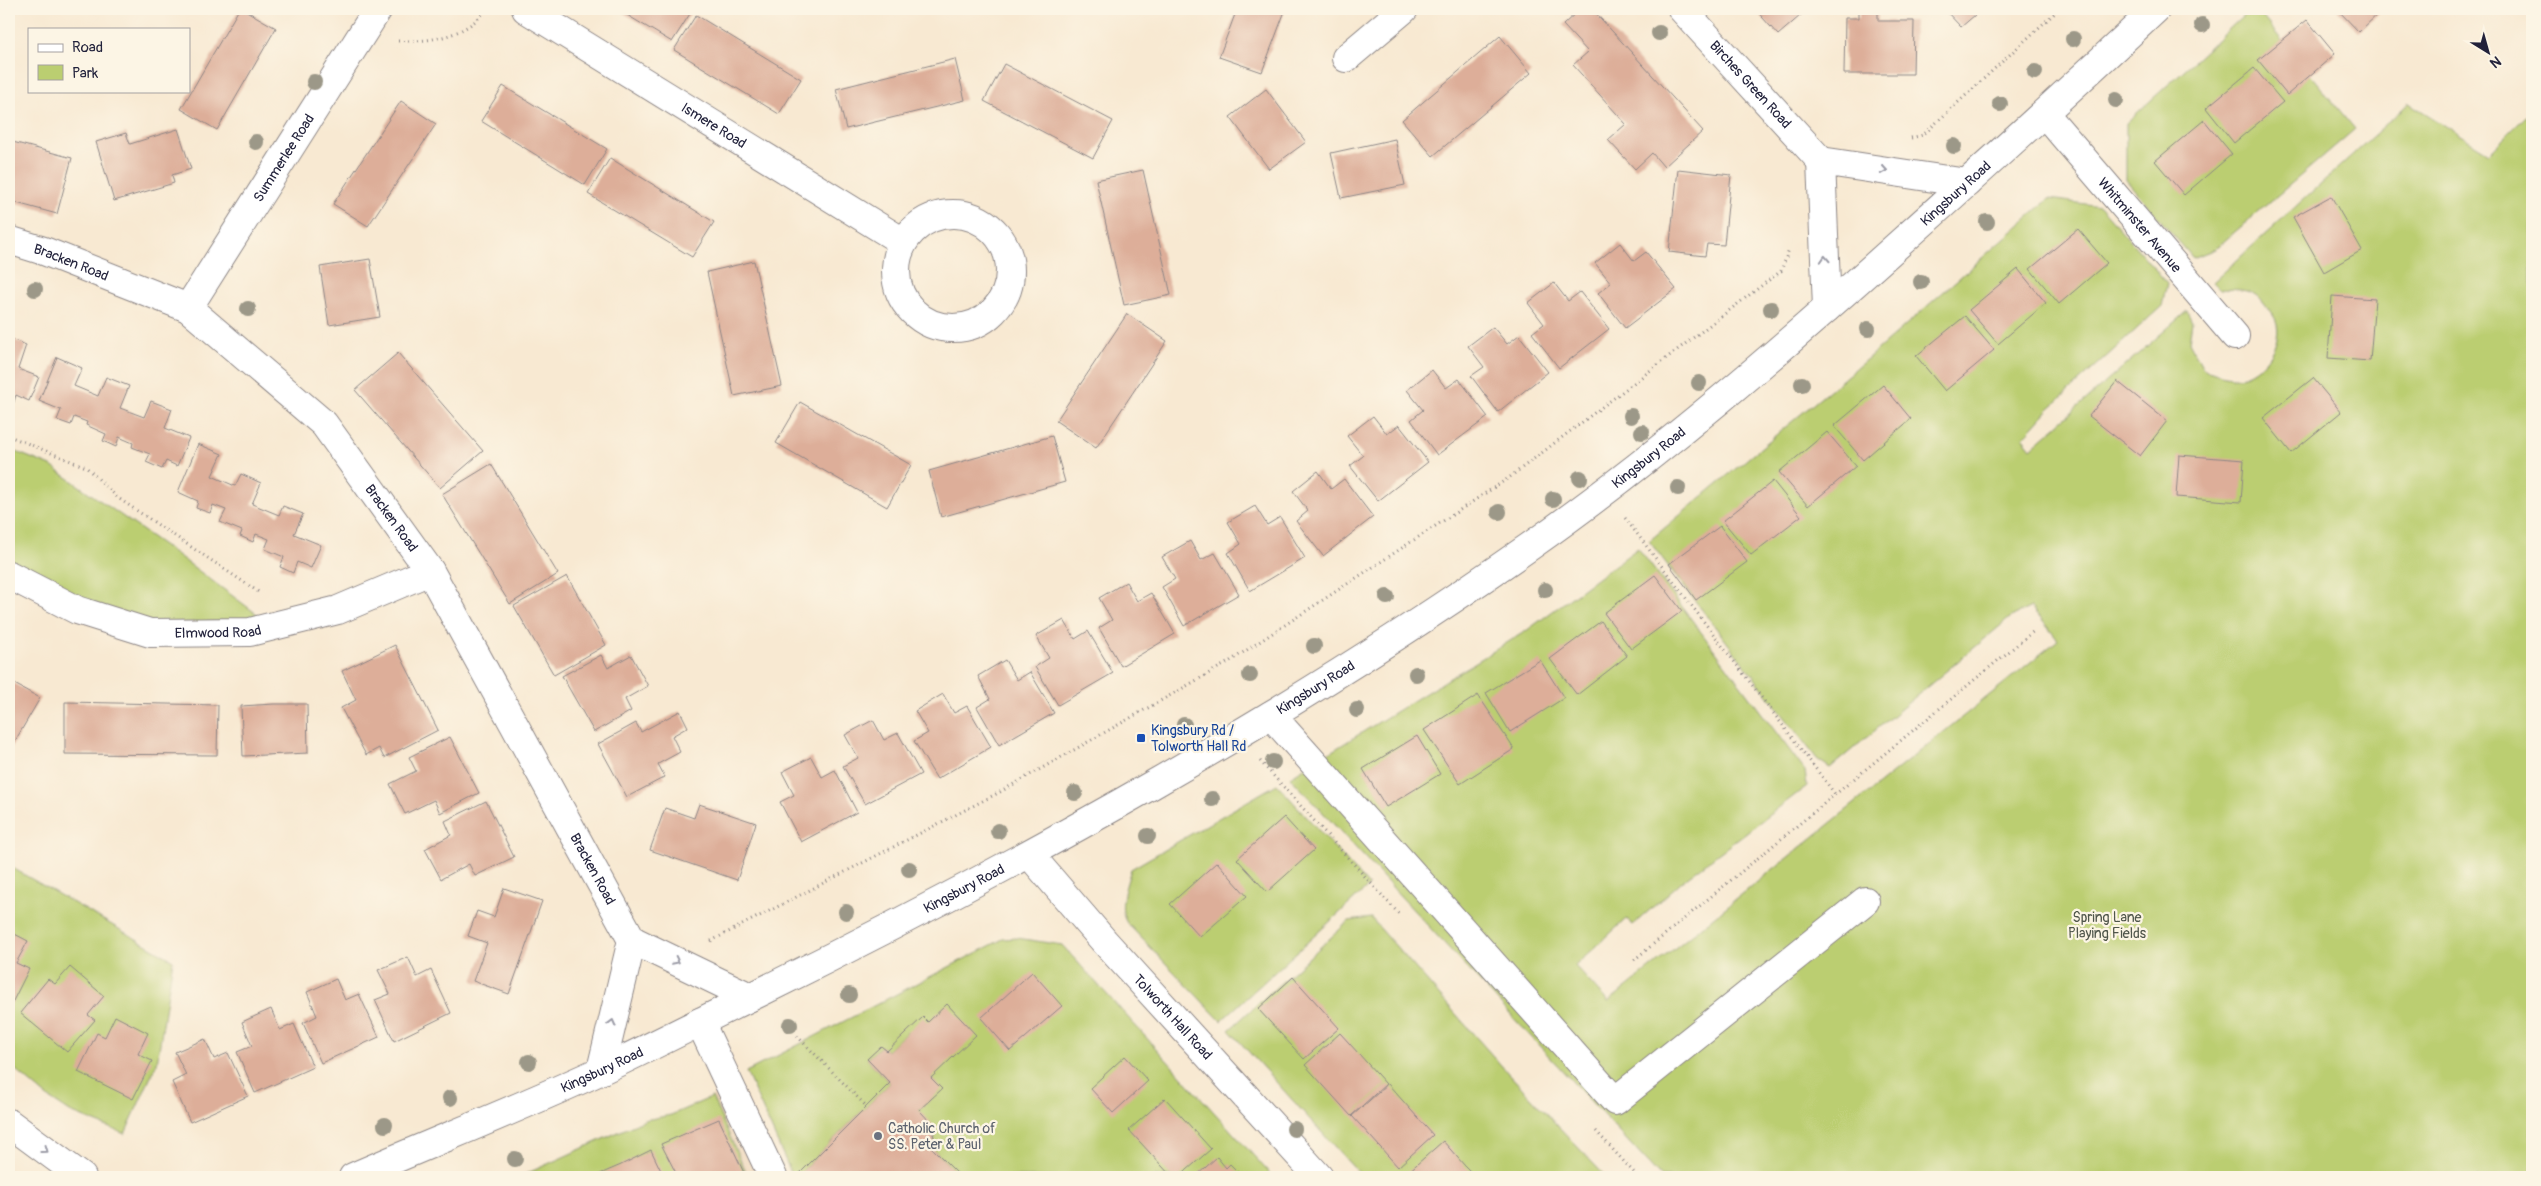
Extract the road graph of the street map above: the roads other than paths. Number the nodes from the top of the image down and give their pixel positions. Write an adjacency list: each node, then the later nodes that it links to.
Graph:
1 (526, 9): 11 (street, Ismere Road)
2 (1404, 9): 6 (street)
3 (1682, 9): 8 (street, Birches Green Road)
4 (2156, 9): 7 (street, Kingsbury Road)
5 (371, 19): 12 (street, Summerlee Road)
6 (1346, 58)
7 (2045, 114): 9 (street, Kingsbury Road); 14 (street, Whitminster Avenue)
8 (1821, 161): 9 (street, one-way to 9); 13 (street, one-way to 8)
9 (1967, 183): 13 (street, Kingsbury Road)
10 (9, 240): 12 (street, Bracken Road)
11 (903, 242): 11 (street)
12 (188, 308): 15 (street, Bracken Road)
13 (1828, 308): 17 (street, Kingsbury Road)
14 (2235, 336)
15 (430, 571): 16 (street, Elmwood Road); 20 (street, Bracken Road)
16 (9, 575)
17 (1271, 715): 18 (street, Kingsbury Road); 19 (street)
18 (1030, 855): 21 (street, Kingsbury Road); 28 (street, Tolworth Hall Road)
19 (1866, 901)
20 (632, 940): 21 (street, one-way to 21); 23 (street, one-way to 20)
21 (750, 997): 22 (street, Kingsbury Road)
22 (700, 1022): 23 (street, Kingsbury Road); 27 (street)
23 (601, 1070): 26 (street, Kingsbury Road)
24 (9, 1123): 25 (street, one-way to 25)
25 (82, 1177)
26 (354, 1177)
27 (773, 1177)
28 (1319, 1177)

